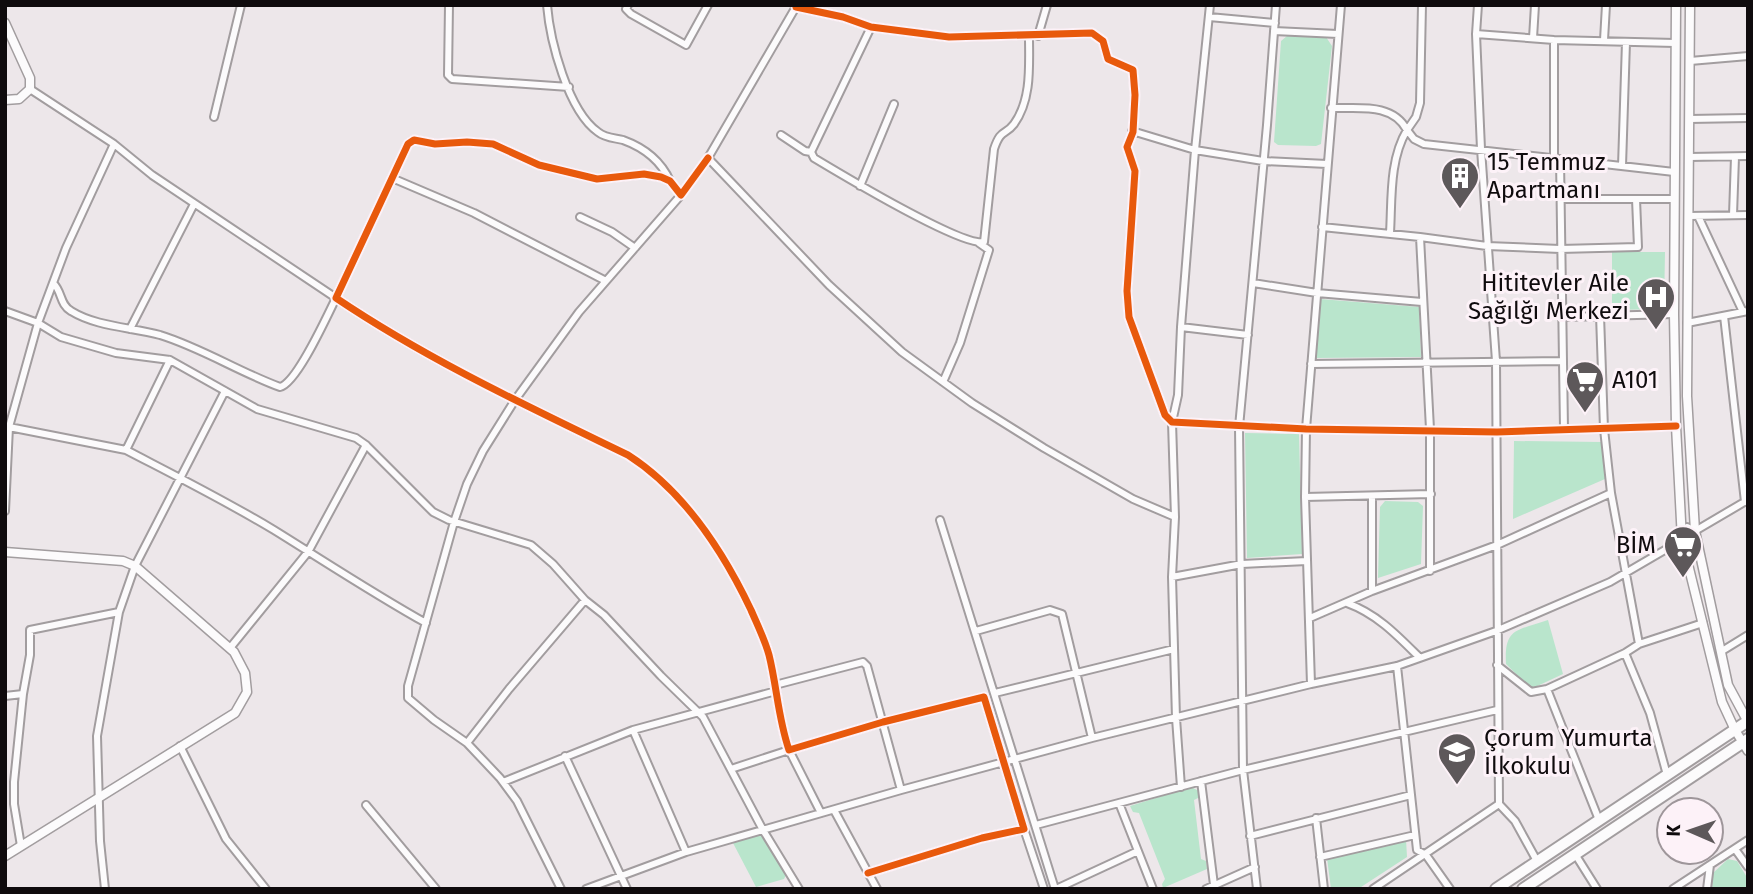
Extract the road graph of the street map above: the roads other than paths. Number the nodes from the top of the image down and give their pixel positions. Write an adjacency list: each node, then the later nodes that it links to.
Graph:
1 (241, 5): 37 (street)
2 (449, 5): 32 (street)
3 (547, 5): 32 (street)
4 (628, 5): 5 (street)
5 (708, 5)
6 (1047, 5): 24 (street)
7 (1210, 5): 17 (street)
8 (1276, 5): 20 (street)
9 (1341, 5): 21 (street)
10 (1422, 5): 40 (street)
11 (1478, 5): 22 (street)
12 (1535, 5): 25 (street)
13 (1606, 5): 27 (street)
14 (1676, 5): 29 (street)
15 (1690, 5): 31 (street)
16 (797, 6): 19 (street); 50 (street)
17 (1209, 17): 20 (street); 45 (street)
18 (5, 23): 33 (street)
19 (871, 27): 23 (street); 46 (street)
20 (1275, 27): 21 (street); 52 (street)
21 (1338, 34): 36 (street)
22 (1476, 34): 25 (street); 44 (street)
23 (1029, 36): 24 (street); 71 (street)
24 (1038, 36): 41 (street)
25 (1533, 38): 26 (street)
26 (1554, 40): 27 (street); 51 (street)
27 (1604, 40): 28 (street)
28 (1626, 42): 29 (street); 54 (street)
29 (1675, 43): 55 (street)
30 (1748, 56): 31 (street)
31 (1690, 61): 39 (street)
32 (569, 87): 57 (street)
33 (30, 89): 34 (street); 43 (street)
34 (5, 100)
35 (894, 104): 58 (street)
36 (1331, 108): 40 (street); 53 (street)
37 (214, 117)
38 (1748, 118): 39 (street)
39 (1689, 119): 48 (street)
40 (1406, 130): 44 (street); 69 (street)
41 (1132, 131): 45 (street); 100 (street)
42 (781, 135): 46 (street)
43 (114, 144): 63 (street); 77 (street)
44 (1482, 149): 51 (street); 72 (street)
45 (1195, 150): 52 (street); 89 (street)
46 (811, 152): 58 (street)
47 (1748, 156): 49 (street)
48 (1689, 157): 49 (street); 66 (street)
49 (1735, 157): 64 (street)
50 (708, 158): 59 (street); 97 (street)
51 (1557, 159): 54 (street); 60 (street)
52 (1263, 161): 53 (street); 76 (street)
53 (1327, 164): 68 (street)
54 (1622, 166): 55 (street)
55 (1674, 172): 62 (street)
56 (392, 178): 57 (street); 75 (street); 79 (street)
57 (670, 181): 59 (street)
58 (860, 186): 71 (street)
59 (681, 195): 73 (street)
60 (1560, 199): 61 (street); 74 (street)
61 (1636, 199): 62 (street); 74 (street)
62 (1674, 199): 83 (street)
63 (194, 204): 79 (street); 90 (street)
64 (1733, 215): 65 (street); 66 (street)
65 (1748, 215)
66 (1694, 216): 82 (street); 88 (street)
67 (580, 217): 73 (street)
68 (1322, 227): 69 (street); 78 (street)
69 (1390, 233): 70 (street)
70 (1420, 237): 72 (street); 80 (street)
71 (979, 243): 97 (street)
72 (1487, 246): 74 (street); 93 (street)
73 (635, 248): 75 (street)
74 (1560, 248): 86 (street)
75 (606, 281): 99 (street)
76 (1253, 283): 78 (street); 91 (street)
77 (54, 284): 87 (street); 90 (street)
78 (1317, 293): 80 (street); 96 (street)
79 (336, 298): 90 (street); 99 (street)
80 (1422, 302): 95 (street)
81 (5, 311): 87 (street)
82 (1745, 312): 85 (street)
83 (1674, 314): 84 (street); 101 (street)
84 (1600, 315): 86 (street); 107 (street)
85 (1724, 316): 88 (street); 116 (street)
86 (1563, 317): 94 (street)
87 (38, 323): 92 (street); 102 (street)
88 (1687, 323): 121 (street)
89 (1181, 327): 91 (street); 100 (street)
90 (130, 329)
91 (1248, 335): 103 (street)
92 (170, 360): 98 (street); 110 (street)
93 (1496, 361): 94 (street); 95 (street); 108 (street)
94 (1562, 361): 106 (street)
95 (1426, 362): 96 (street); 105 (street)
96 (1311, 364): 104 (street)
97 (943, 382): 118 (street)
98 (225, 391): 109 (street); 111 (street)
99 (515, 401): 120 (street); 152 (street)
100 (1172, 422): 103 (street); 118 (street)
101 (1676, 426): 107 (street); 122 (street)
102 (7, 427): 110 (street); 117 (street)
103 (1239, 427): 104 (street); 127 (street)
104 (1306, 429): 105 (street); 115 (street)
105 (1430, 429): 108 (street); 113 (street)
106 (1564, 429): 107 (street); 108 (street)
107 (1604, 429): 112 (street)
108 (1497, 432): 123 (street)
109 (366, 444): 120 (street); 125 (street)
110 (126, 450): 111 (street)
111 (181, 479): 125 (street); 128 (street)
112 (1611, 493): 123 (street); 130 (street)
113 (1430, 494): 114 (street); 129 (street)
114 (1372, 496): 115 (street); 132 (street)
115 (1305, 497): 126 (street)
116 (1746, 500): 121 (street)
117 (5, 511)
118 (1175, 517): 131 (street)
119 (940, 520): 139 (street)
120 (454, 522): 133 (street); 137 (street)
121 (1695, 533): 122 (street); 122 (street); 145 (street)
122 (1682, 536): 130 (street); 138 (street)
123 (1497, 545): 129 (street); 140 (street)
124 (5, 552): 128 (street)
125 (308, 552): 137 (street); 143 (street)
126 (1307, 561): 127 (street); 136 (street)
127 (1242, 564): 131 (street); 157 (street)
128 (135, 566): 135 (street); 143 (street)
129 (1430, 571): 132 (street)
130 (1625, 573): 140 (street); 142 (street)
131 (1172, 577): 144 (street)
132 (1372, 591): 134 (street)
133 (585, 600): 159 (street); 167 (street)
134 (1348, 603): 136 (street); 147 (street)
135 (119, 611): 155 (street); 182 (street)
136 (1310, 618): 151 (street)
137 (426, 623): 167 (street)
138 (1703, 623): 142 (street); 164 (street)
139 (976, 631): 150 (street); 154 (street)
140 (1496, 631): 147 (street); 148 (street)
141 (1748, 635): 145 (street)
142 (1639, 644): 146 (street)
143 (230, 648): 169 (street)
144 (1174, 649): 150 (street); 160 (street)
145 (1721, 651): 161 (street)
146 (1625, 653): 153 (street); 176 (street)
147 (1419, 657): 149 (street)
148 (1497, 664): 153 (street); 158 (street)
149 (1397, 666): 151 (street); 165 (street)
150 (1076, 673): 154 (street); 166 (street)
151 (1311, 684): 157 (street)
152 (776, 688): 159 (street); 162 (street); 170 (street)
153 (1547, 689): 189 (street)
154 (995, 693): 172 (street)
155 (23, 694): 156 (street); 196 (street)
156 (5, 696)
157 (1244, 701): 160 (street); 175 (street)
158 (1497, 710): 165 (street); 184 (street)
159 (699, 712): 163 (street); 174 (street)
160 (1176, 718): 166 (street); 179 (street)
161 (1748, 721): 164 (highway)
162 (883, 722): 170 (street); 173 (street); 180 (street)
163 (633, 730): 171 (street); 199 (street)
164 (1735, 730): 168 (street); 176 (highway)
165 (1405, 731): 175 (street); 181 (street)
166 (1092, 738): 172 (street)
167 (467, 743): 178 (street)
168 (1746, 744): 200 (highway)
169 (180, 746): 182 (street); 214 (street)
170 (789, 750): 174 (street); 187 (street)
171 (565, 756): 178 (street); 211 (street)
172 (1015, 759): 173 (street); 190 (street)
173 (1004, 763): 180 (street); 191 (street)
174 (731, 769): 192 (street)
175 (1243, 770): 177 (street); 194 (street)
176 (1667, 775): 189 (highway)
177 (1202, 781): 179 (street); 212 (street)
178 (503, 782): 216 (street)
179 (1181, 786): 183 (street)
180 (901, 790): 186 (street)
181 (1411, 795): 188 (street); 193 (street)
182 (98, 796): 196 (street); 213 (street)
183 (1119, 803): 190 (street); 198 (street)
184 (1499, 804): 201 (street); 205 (street)
185 (366, 805): 215 (street)
186 (834, 810): 187 (street); 210 (street)
187 (821, 813): 192 (street)
188 (1315, 818): 194 (street); 204 (street)
189 (1599, 820): 205 (highway)
190 (1036, 825): 222 (street)
191 (1024, 829): 210 (street); 221 (street)
192 (763, 830): 199 (street); 219 (street)
193 (1415, 835): 201 (street); 204 (street)
194 (1251, 836): 208 (street)
195 (1748, 840): 197 (street)
196 (20, 846): 203 (street)
197 (1735, 849): 202 (street); 209 (street)
198 (1138, 851): 222 (street); 223 (street)
199 (686, 852): 211 (street)
200 (1575, 854): 230 (highway); 231 (street)
201 (1426, 855): 227 (street); 228 (street)
202 (1725, 855)
203 (5, 856)
204 (1320, 857): 226 (street)
205 (1537, 861): 229 (highway)
206 (1708, 866): 232 (street)
207 (1710, 866): 233 (street)
208 (1255, 867): 212 (street); 225 (street)
209 (1748, 867)
210 (868, 873): 220 (street)
211 (620, 875): 217 (street); 218 (street)
212 (1214, 885): 224 (street)
213 (105, 889)
214 (266, 889)
215 (436, 889)
216 (561, 889)
217 (586, 889)
218 (627, 889)
219 (798, 889)
220 (877, 889)
221 (1044, 889)
222 (1055, 889)
223 (1153, 889)
224 (1206, 889)
225 (1257, 889)
226 (1324, 889)
227 (1373, 889)
228 (1450, 889)
229 (1496, 889)
230 (1523, 889)
231 (1597, 889)
232 (1672, 889)
233 (1707, 889)

